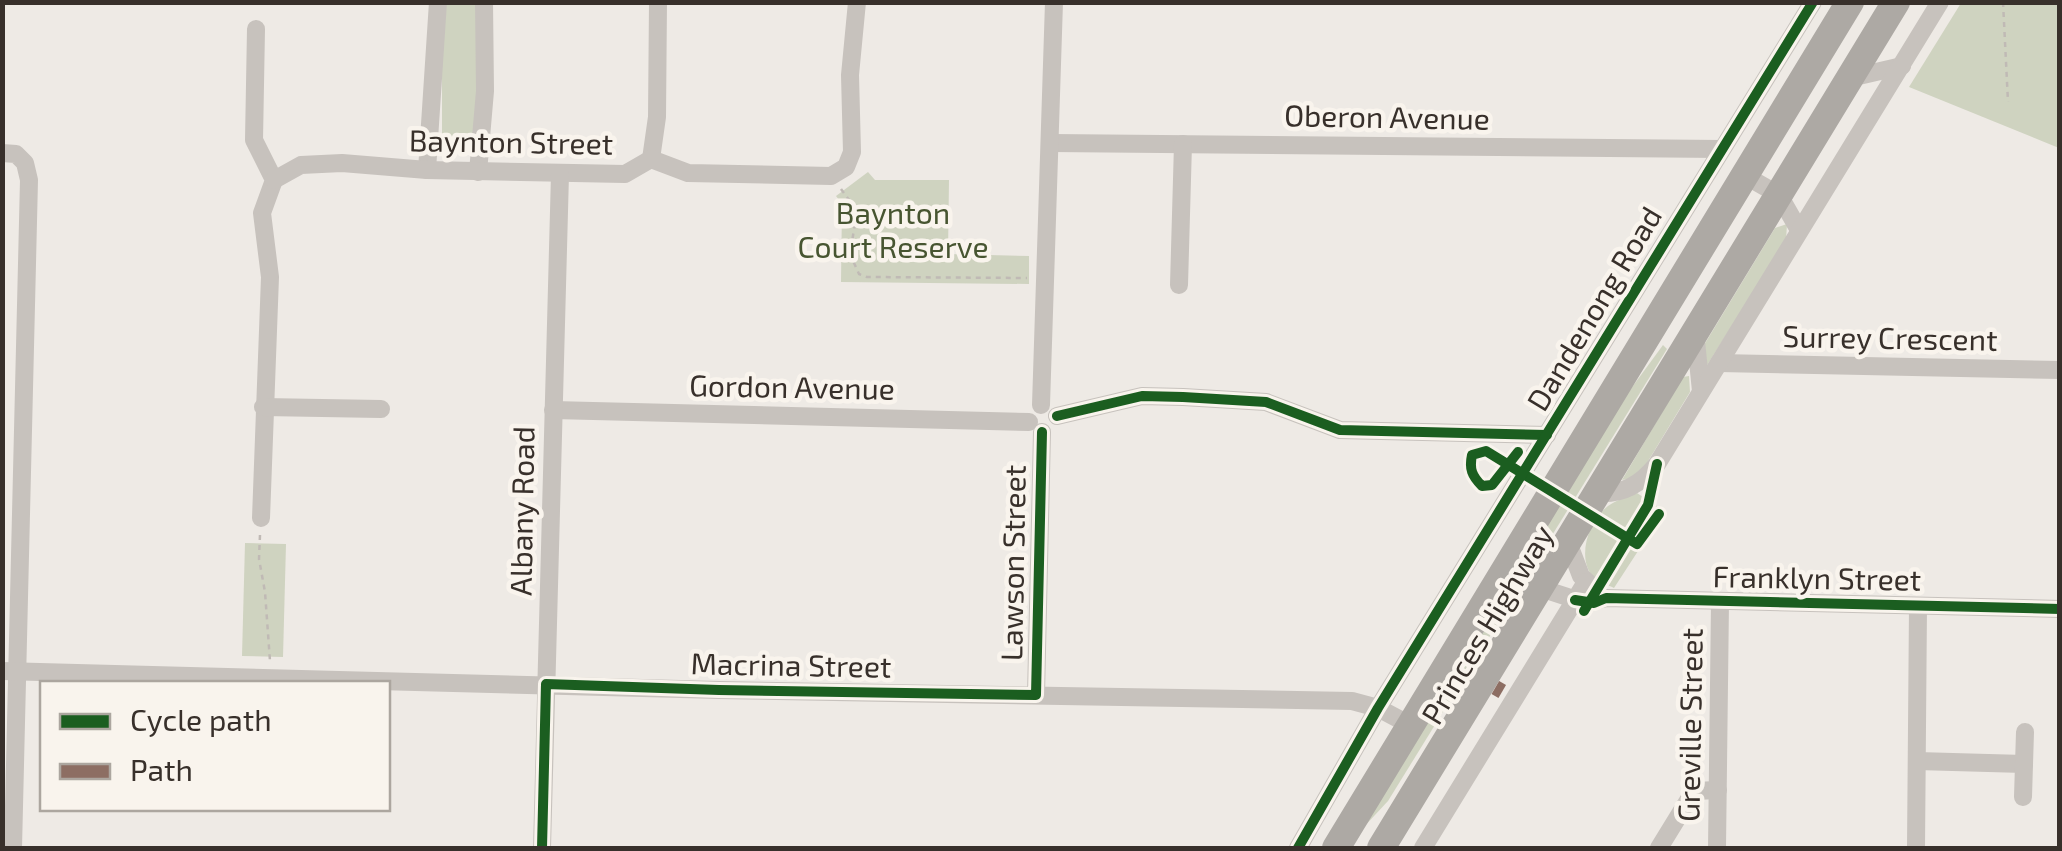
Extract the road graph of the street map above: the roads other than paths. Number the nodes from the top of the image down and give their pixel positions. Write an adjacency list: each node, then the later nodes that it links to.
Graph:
1 (438, 2): 18 (street)
2 (484, 2): 19 (street)
3 (658, 2): 17 (street)
4 (856, 2): 17 (street, Baynton Street)
5 (1054, 2): 13 (street)
6 (1813, 2): 15 (street, Dandenong Road)
7 (1850, 2): 21 (highway, Princes Highway)
8 (1896, 2): 12 (highway, Princes Highway)
9 (1940, 2): 11 (street)
10 (256, 29): 22 (street)
11 (1902, 66): 12 (street); 24 (street)
12 (1850, 78): 23 (highway, Princes Highway)
13 (1050, 143): 14 (street, Oberon Avenue); 35 (street)
14 (1183, 144): 15 (street, Oberon Avenue); 25 (street)
15 (1722, 149): 37 (street, Dandenong Road)
16 (2, 154): 31 (street)
17 (651, 159): 20 (street, Baynton Street)
18 (427, 170): 19 (street, Baynton Street); 22 (street, Baynton Street)
19 (478, 172): 20 (street, Baynton Street)
20 (560, 174): 34 (street, Albany Road)
21 (1744, 175): 23 (street); 52 (highway, Princes Highway)
22 (274, 180): 32 (street)
23 (1779, 196): 24 (street); 26 (highway, Princes Highway)
24 (1800, 230): 27 (street)
25 (1180, 285)
26 (1695, 331): 29 (street); 38 (highway, Princes Highway)
27 (1720, 363): 28 (street, Surrey Crescent); 29 (street)
28 (2060, 370)
29 (1701, 391): 38 (street)
30 (2, 406): 31 (street)
31 (24, 407): 48 (street)
32 (263, 407): 33 (street); 39 (street)
33 (381, 409)
34 (553, 410): 36 (street, Gordon Avenue); 49 (street, Albany Road)
35 (1049, 410): 36 (street); 37 (street)
36 (1036, 427): 50 (street, Lawson Street)
37 (1547, 435): 51 (street, Dandenong Road)
38 (1597, 493): 40 (highway, Princes Highway)
39 (261, 518)
40 (1568, 542): 41 (street); 42 (highway, Princes Highway)
41 (1586, 582): 43 (street); 44 (street)
42 (1540, 588): 44 (street, Franklyn Street); 62 (highway, Princes Highway)
43 (1606, 598): 44 (street, Franklyn Street); 45 (street, Franklyn Street)
44 (1575, 600): 63 (street)
45 (1720, 602): 46 (street, Franklyn Street); 56 (street, Greville Street)
46 (1918, 606): 47 (street, Franklyn Street); 54 (street)
47 (2060, 609)
48 (10, 672): 49 (street, Macrina Street); 58 (street)
49 (546, 684): 50 (street, Macrina Street); 59 (street, Albany Road)
50 (1036, 694): 51 (street, Macrina Street)
51 (1378, 708): 52 (street, Macrina Street); 60 (street, Dandenong Road)
52 (1410, 725): 61 (highway, Princes Highway)
53 (2025, 732): 55 (street)
54 (1917, 761): 55 (street); 66 (street)
55 (2024, 764): 57 (street)
56 (1718, 790): 64 (street); 65 (street, Greville Street)
57 (2023, 796)
58 (13, 848)
59 (542, 848)
60 (1298, 848)
61 (1336, 848)
62 (1381, 848)
63 (1423, 848)
64 (1659, 848)
65 (1717, 848)
66 (1916, 848)

